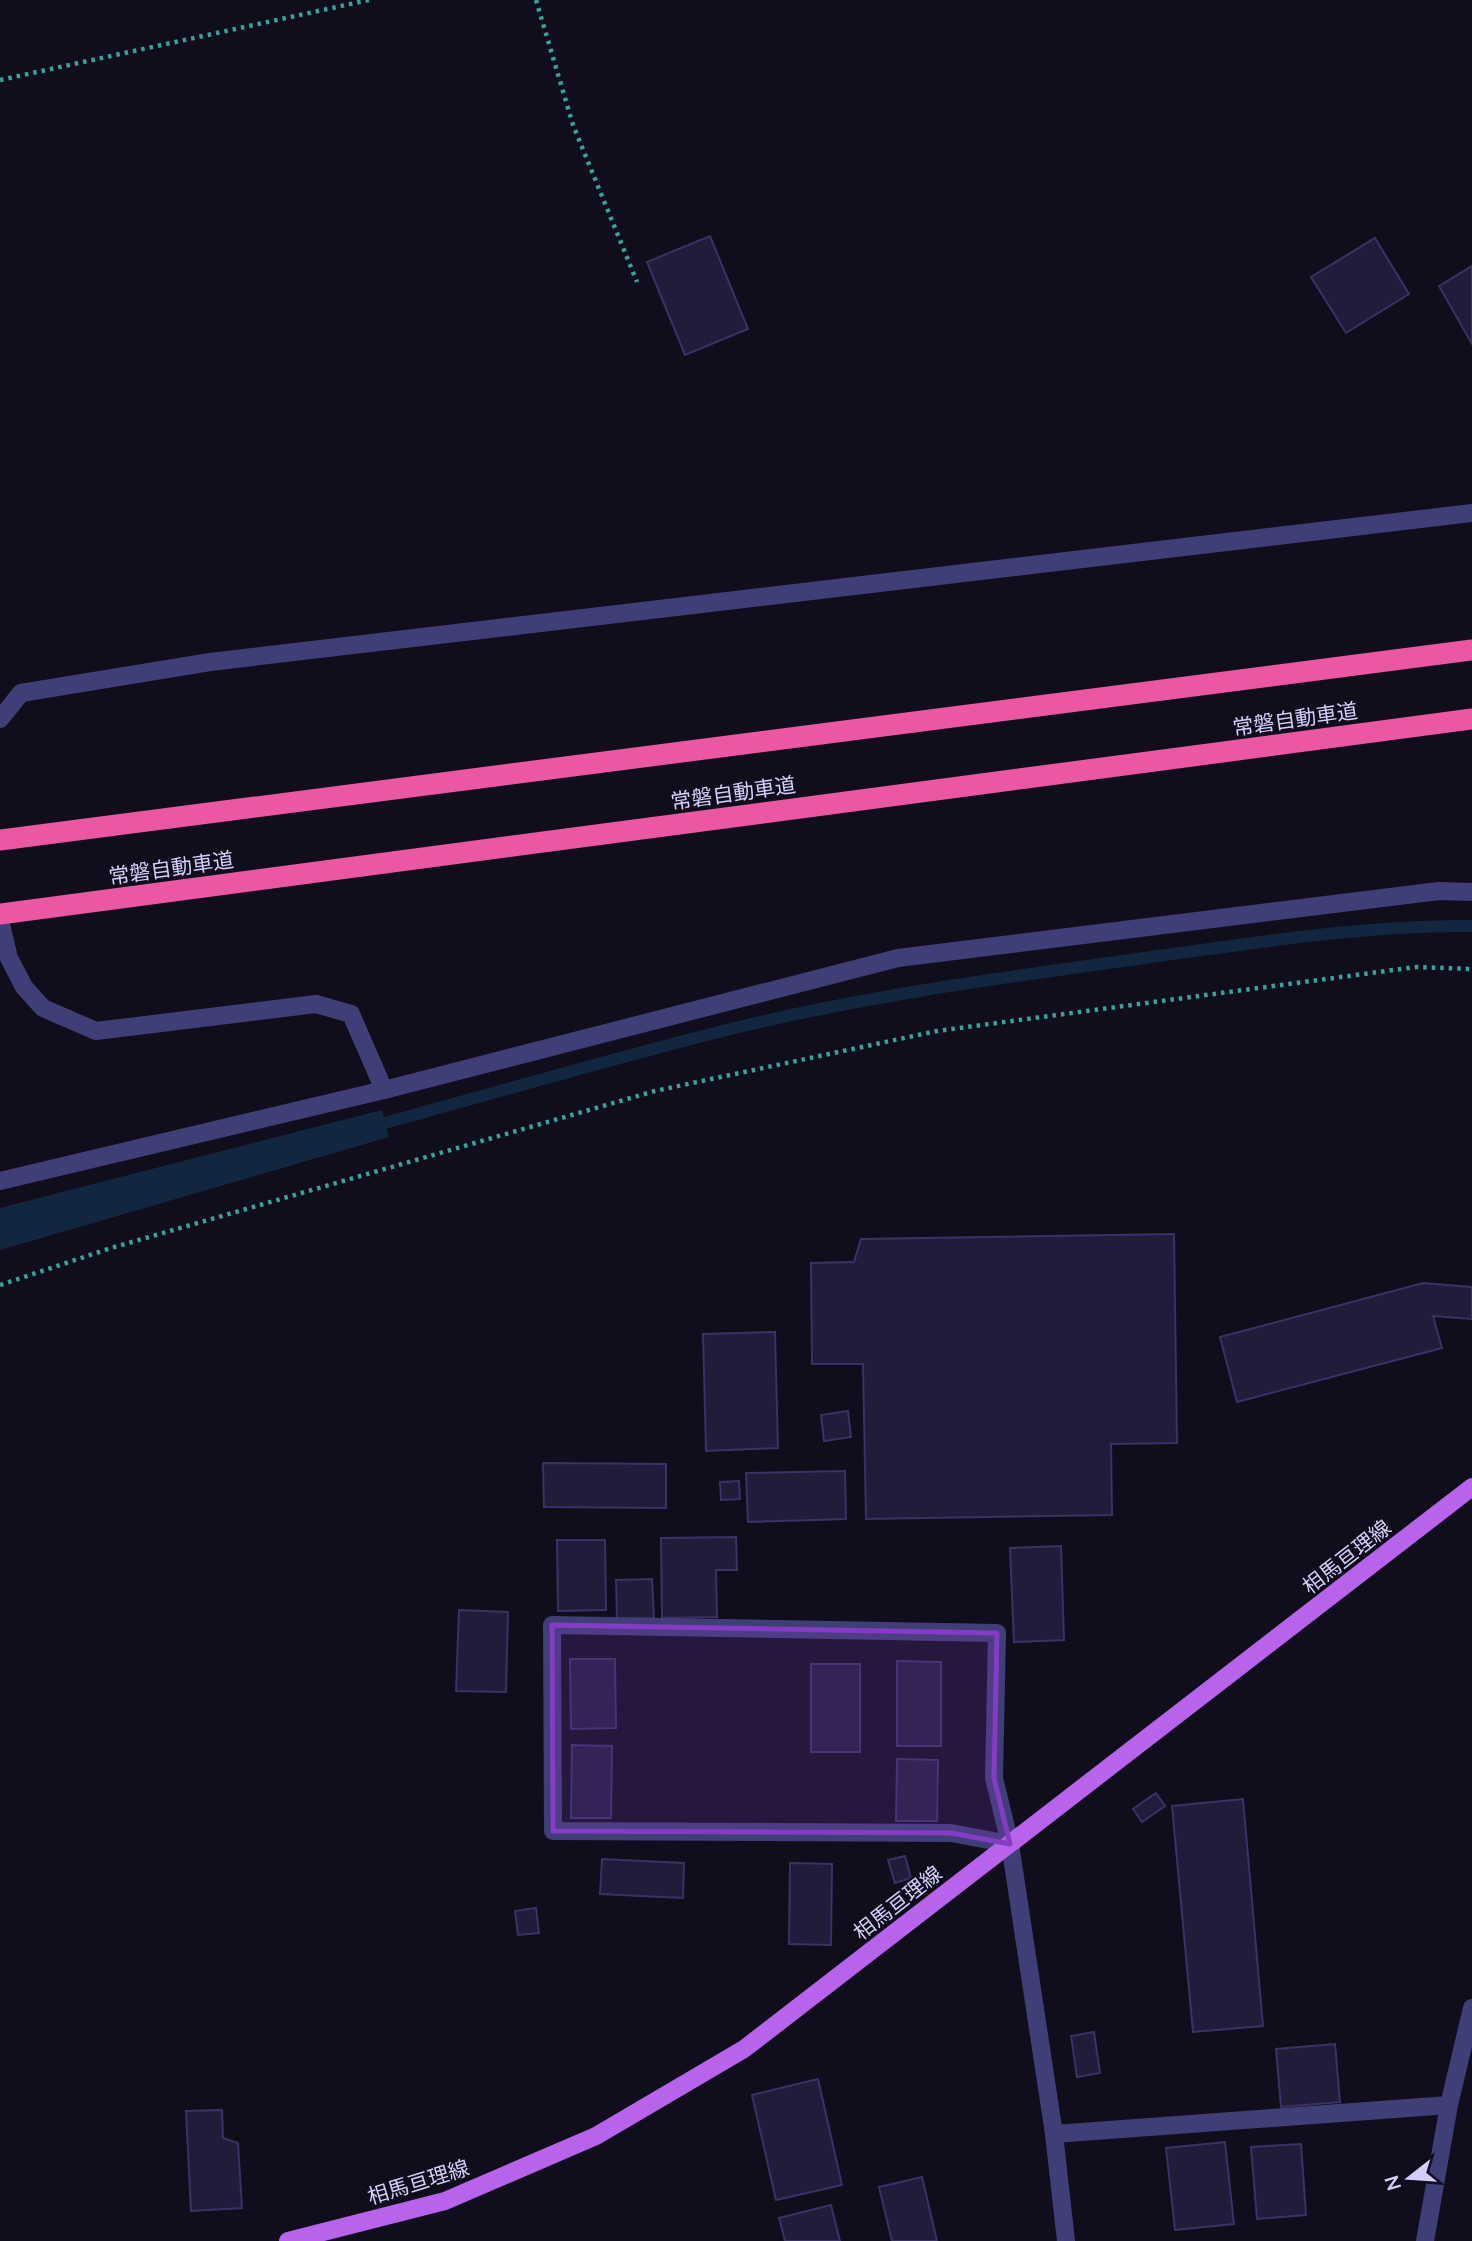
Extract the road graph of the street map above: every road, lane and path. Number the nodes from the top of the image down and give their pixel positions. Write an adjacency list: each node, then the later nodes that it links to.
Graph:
1 (369, 0): 3 (path)
2 (536, 0): 4 (path)
3 (0, 80)
4 (637, 282)
5 (1472, 513): 7 (street)
6 (1472, 650): 9 (highway, 常磐自動車道)
7 (0, 719)
8 (1472, 719): 11 (highway, 常磐自動車道)
9 (0, 840)
10 (1472, 892): 14 (street)
11 (0, 914)
12 (0, 920): 14 (street)
13 (1472, 968): 16 (path)
14 (384, 1090): 15 (street)
15 (0, 1181)
16 (0, 1285)
17 (1472, 1487): 18 (main road, 相馬亘理線)
18 (1010, 1844): 18 (street); 21 (street); 22 (main road, 相馬亘理線)
19 (1472, 2008): 20 (street)
20 (1449, 2105): 21 (street); 24 (street)
21 (1054, 2134): 23 (street)
22 (288, 2241)
23 (1066, 2241)
24 (1425, 2241)

